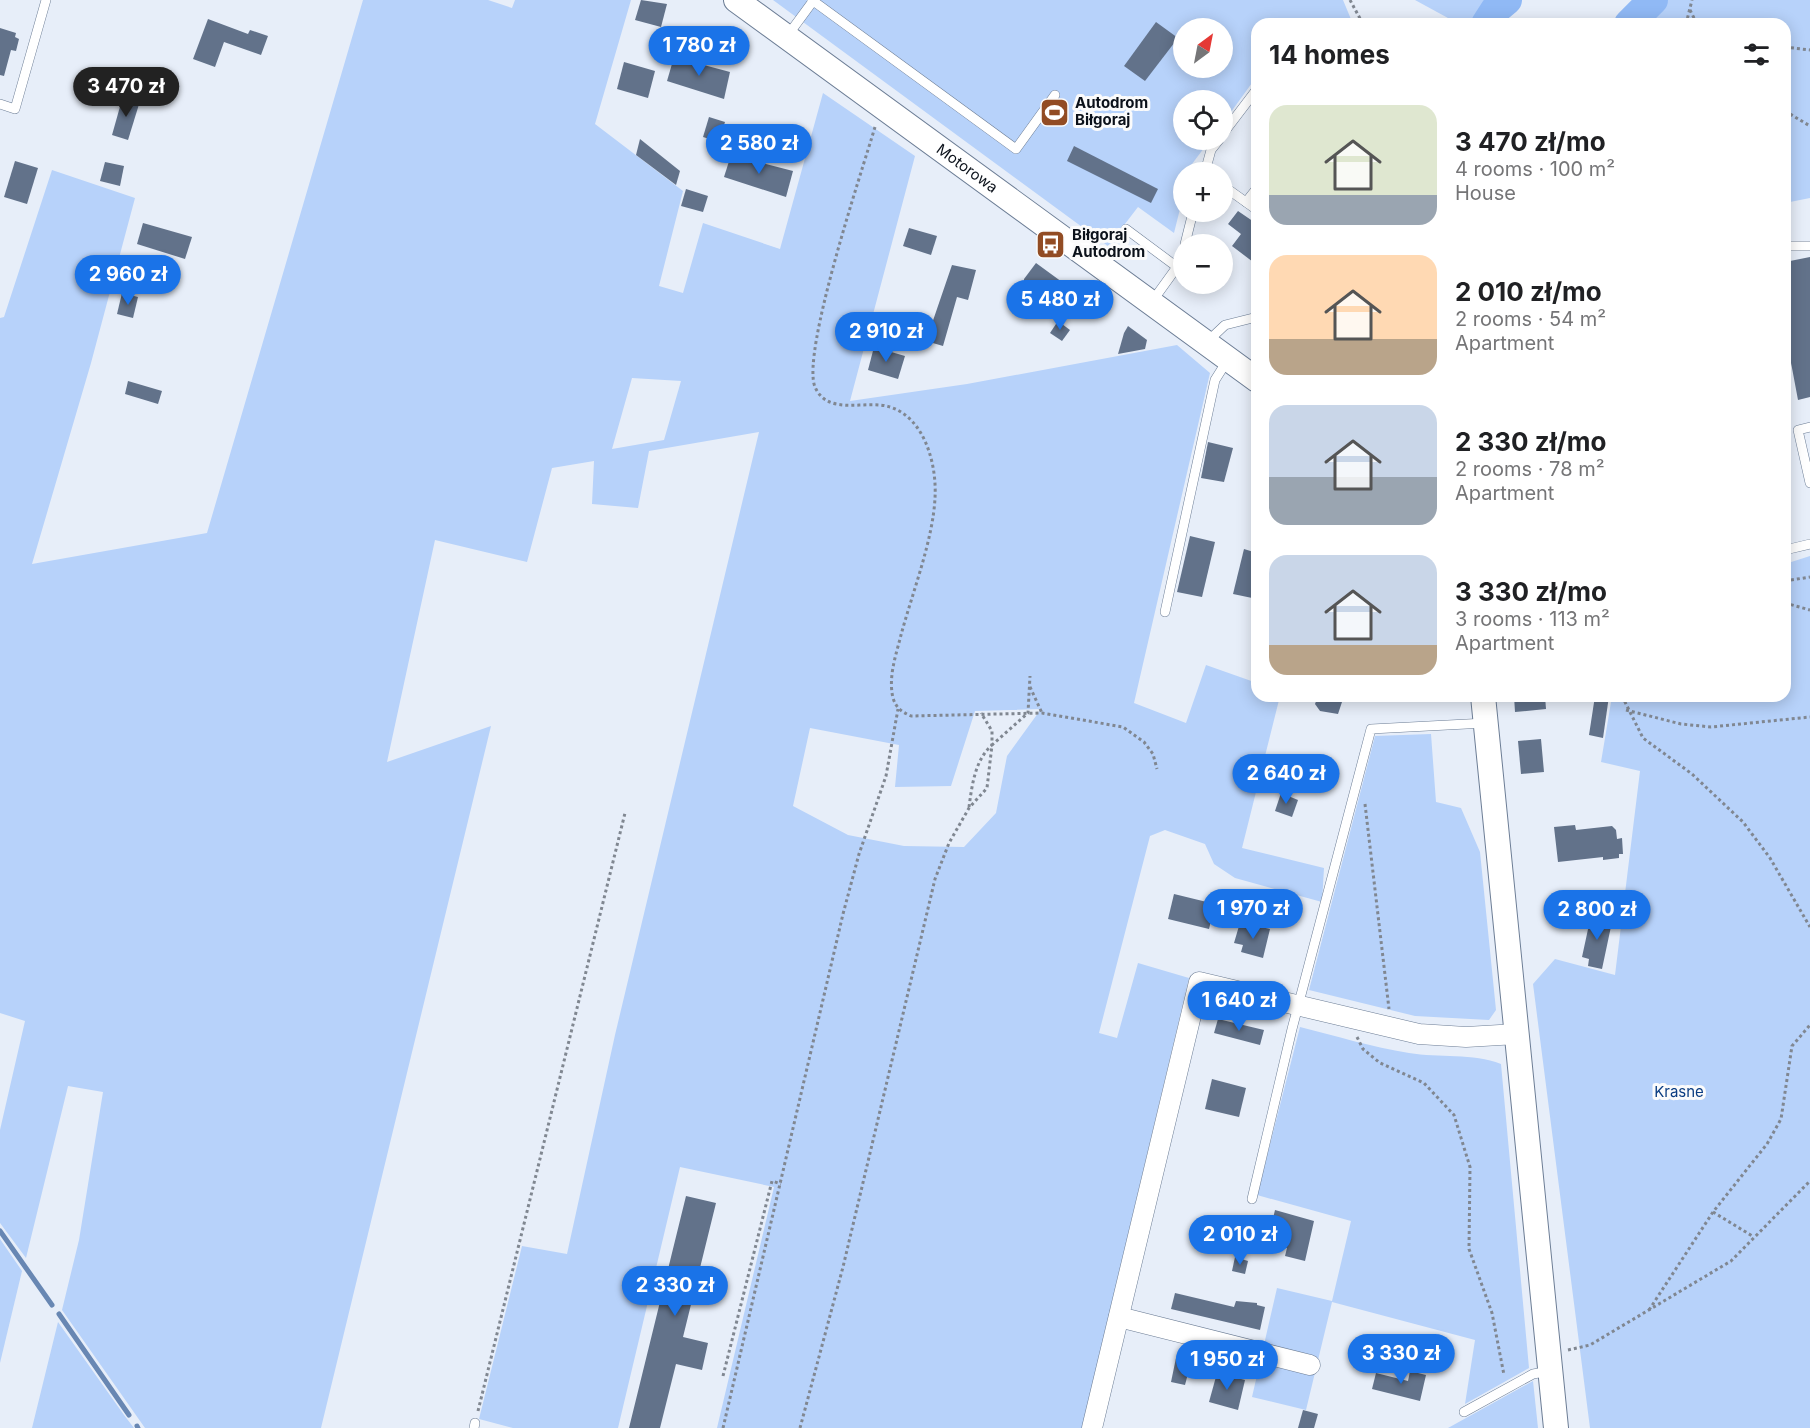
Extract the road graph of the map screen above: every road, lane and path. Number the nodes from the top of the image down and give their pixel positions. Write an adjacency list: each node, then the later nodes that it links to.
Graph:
1 (46, 0): 15 (lane)
2 (736, 0): 10 (street, Motorowa)
3 (812, 0): 10 (lane); 13 (lane)
4 (1350, 0): 7 (path)
5 (1692, 0): 6 (path)
6 (1690, 10): 8 (path); 9 (path)
7 (1359, 18)
8 (1688, 18)
9 (1694, 18)
10 (787, 37): 16 (street, Motorowa)
11 (1791, 48): 12 (path)
12 (1810, 50)
13 (1055, 95)
14 (1251, 97): 18 (lane)
15 (0, 104)
16 (880, 106): 29 (street, Motorowa); 47 (path)
17 (1791, 115): 19 (path)
18 (1233, 121)
19 (1810, 126)
20 (1233, 193): 22 (lane)
21 (1251, 196): 22 (lane)
22 (1246, 202): 23 (lane)
23 (1251, 206)
24 (1126, 229): 27 (lane)
25 (1791, 246): 26 (lane)
26 (1810, 246)
27 (1173, 264)
28 (1173, 273): 29 (lane)
29 (1151, 303): 31 (street, Motorowa)
30 (1251, 319): 31 (lane)
31 (1203, 341): 32 (street, Motorowa)
32 (1228, 359): 33 (street, Motorowa); 42 (lane)
33 (1251, 376)
34 (1810, 427): 35 (lane)
35 (1810, 483)
36 (1810, 544): 37 (lane)
37 (1791, 549)
38 (1810, 577): 39 (path)
39 (1791, 580)
40 (1791, 605): 41 (path)
41 (1810, 610)
42 (1165, 612)
43 (1030, 676): 44 (path)
44 (1029, 686): 50 (path); 51 (path)
45 (1484, 702): 53 (street)
46 (1624, 702): 48 (path)
47 (898, 709): 49 (path); 66 (path)
48 (1626, 710): 52 (path); 59 (path)
49 (981, 713): 50 (path); 54 (path)
50 (1028, 713): 51 (path); 54 (path)
51 (1042, 713): 55 (path)
52 (1810, 717)
53 (1486, 723): 60 (lane); 64 (street)
54 (992, 746): 57 (path); 57 (path)
55 (1157, 769)
56 (1365, 800): 61 (path)
57 (969, 808): 79 (path)
58 (625, 813): 77 (path)
59 (1810, 927)
60 (1298, 1005): 62 (street); 67 (lane); 71 (street)
61 (1390, 1011)
62 (1357, 1020): 64 (street); 75 (path)
63 (1810, 1025): 68 (path)
64 (1517, 1034): 72 (street)
65 (1810, 1181): 69 (path)
66 (782, 1184): 74 (path); 78 (path)
67 (1252, 1199)
68 (1713, 1212): 69 (path); 70 (path)
69 (1754, 1237): 70 (path)
70 (1649, 1310): 72 (path)
71 (1119, 1317): 73 (street); 80 (street)
72 (1550, 1363): 75 (lane); 81 (street)
73 (1310, 1365)
74 (723, 1376)
75 (1506, 1389): 76 (lane)
76 (1464, 1412)
77 (474, 1425)
78 (723, 1428)
79 (800, 1428)
80 (1092, 1428)
81 (1556, 1428)

